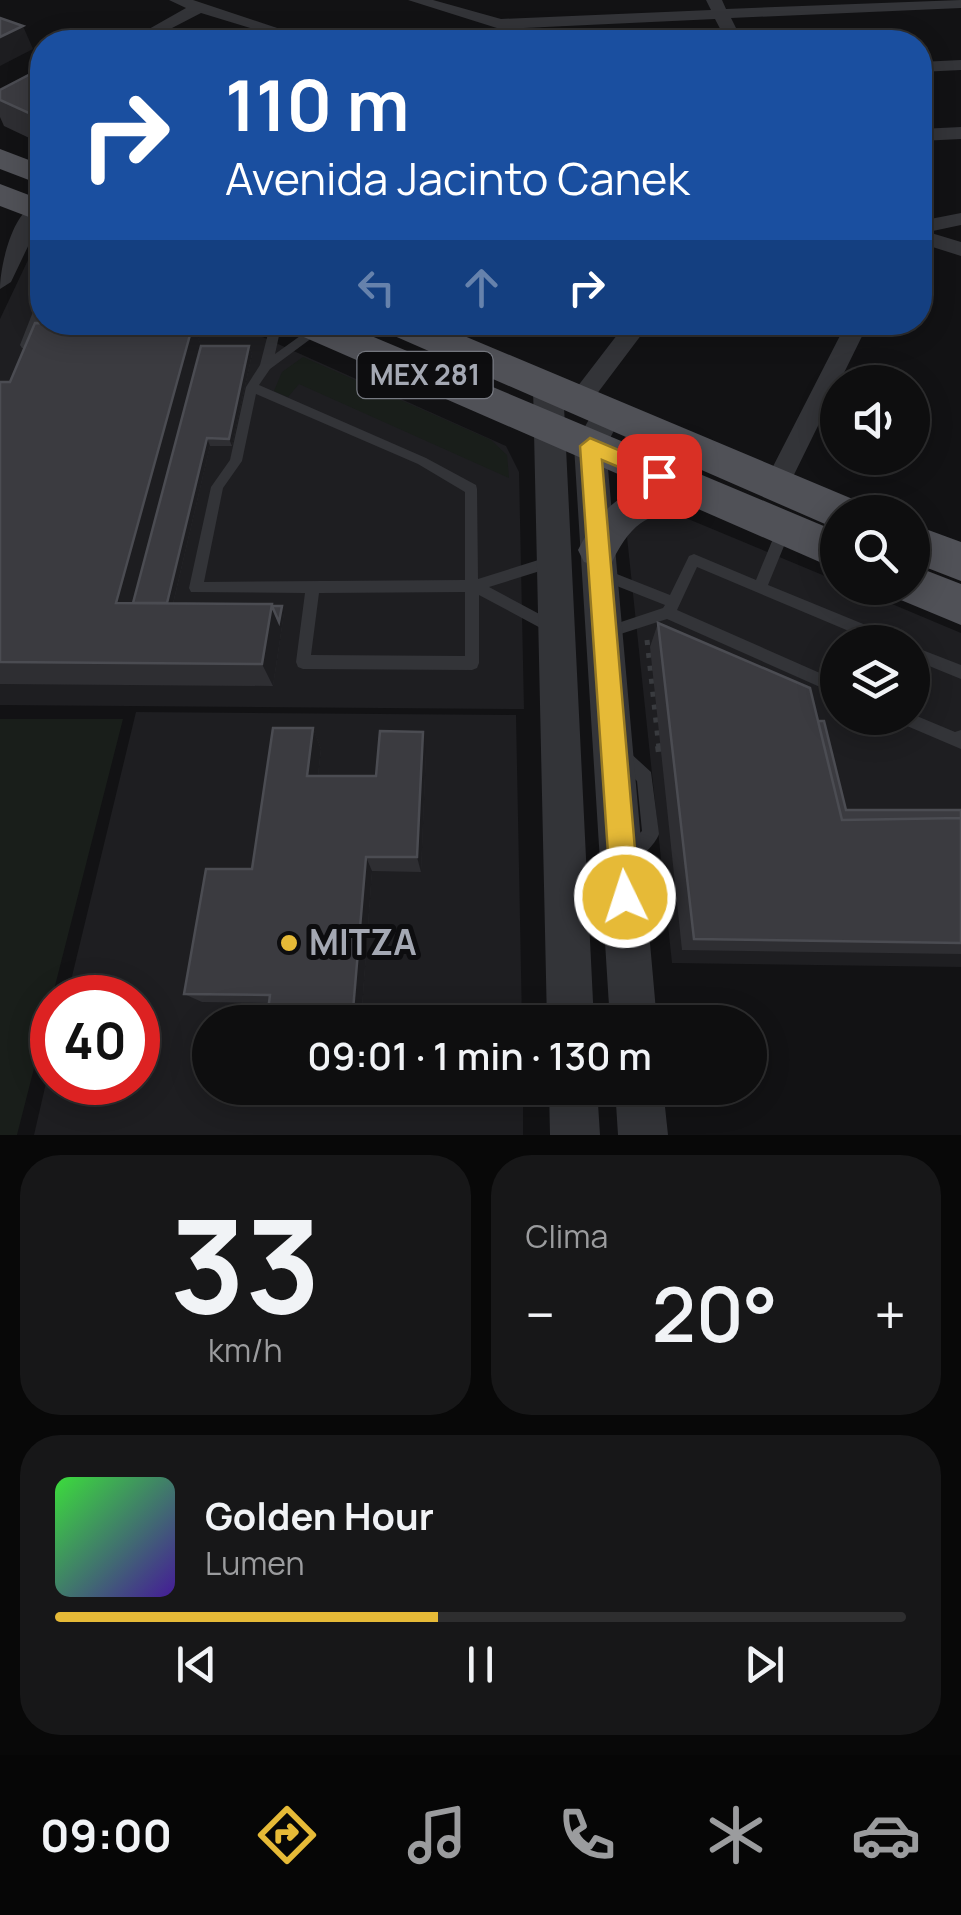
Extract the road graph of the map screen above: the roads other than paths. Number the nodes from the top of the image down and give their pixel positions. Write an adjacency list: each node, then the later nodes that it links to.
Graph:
1 (177, 0): 5 (street)
2 (416, 0): 4 (street)
3 (961, 3): 4 (street)
4 (718, 7): 8 (street)
5 (200, 8): 6 (street); 7 (street)
6 (157, 30)
7 (272, 30)
8 (729, 30)
9 (961, 65): 10 (street)
10 (932, 66)
11 (961, 134): 12 (street)
12 (932, 135)
13 (0, 158): 14 (main road)
14 (30, 171)
15 (0, 194): 16 (main road)
16 (30, 207)
17 (961, 219): 19 (street)
18 (30, 225): 22 (street)
19 (932, 225)
20 (932, 240): 21 (street)
21 (961, 249)
22 (6, 262): 23 (street)
23 (0, 282)
24 (32, 335): 33 (lane)
25 (273, 335): 32 (lane)
26 (301, 335): 34 (lane)
27 (332, 335): 37 (main road, MEX 281)
28 (423, 335): 36 (main road, MEX 281)
29 (631, 335): 36 (street)
30 (852, 335): 38 (street)
31 (250, 349): 32 (lane)
32 (269, 349): 34 (lane)
33 (22, 356)
34 (266, 366): 35 (lane)
35 (252, 387): 47 (lane); 48 (lane)
36 (581, 412): 37 (main road, MEX 281); 38 (main road, MEX 281); 39 (main road, MEX 281); 45 (street)
37 (547, 428): 44 (street)
38 (776, 486): 40 (main road, MEX 281)
39 (694, 491): 41 (main road, MEX 281); 45 (main road)
40 (820, 504)
41 (784, 529): 42 (main road, MEX 281); 49 (lane)
42 (820, 544)
43 (930, 549): 46 (main road)
44 (552, 561): 48 (lane); 54 (street)
45 (599, 562): 52 (lane); 55 (street)
46 (961, 562)
47 (314, 586): 48 (lane); 48 (lane)
48 (474, 586): 54 (lane)
49 (760, 588): 52 (lane); 53 (lane)
50 (930, 592): 51 (main road)
51 (961, 605)
52 (670, 608): 55 (lane); 58 (lane)
53 (849, 625)
54 (555, 629): 61 (street)
55 (604, 634): 62 (street)
56 (930, 659): 57 (lane)
57 (961, 672)
58 (820, 679)
59 (930, 729): 60 (lane)
60 (961, 738)
61 (570, 1005)
62 (633, 1005)
63 (574, 1105): 65 (street)
64 (640, 1105): 66 (street)
65 (575, 1135)
66 (643, 1135)

